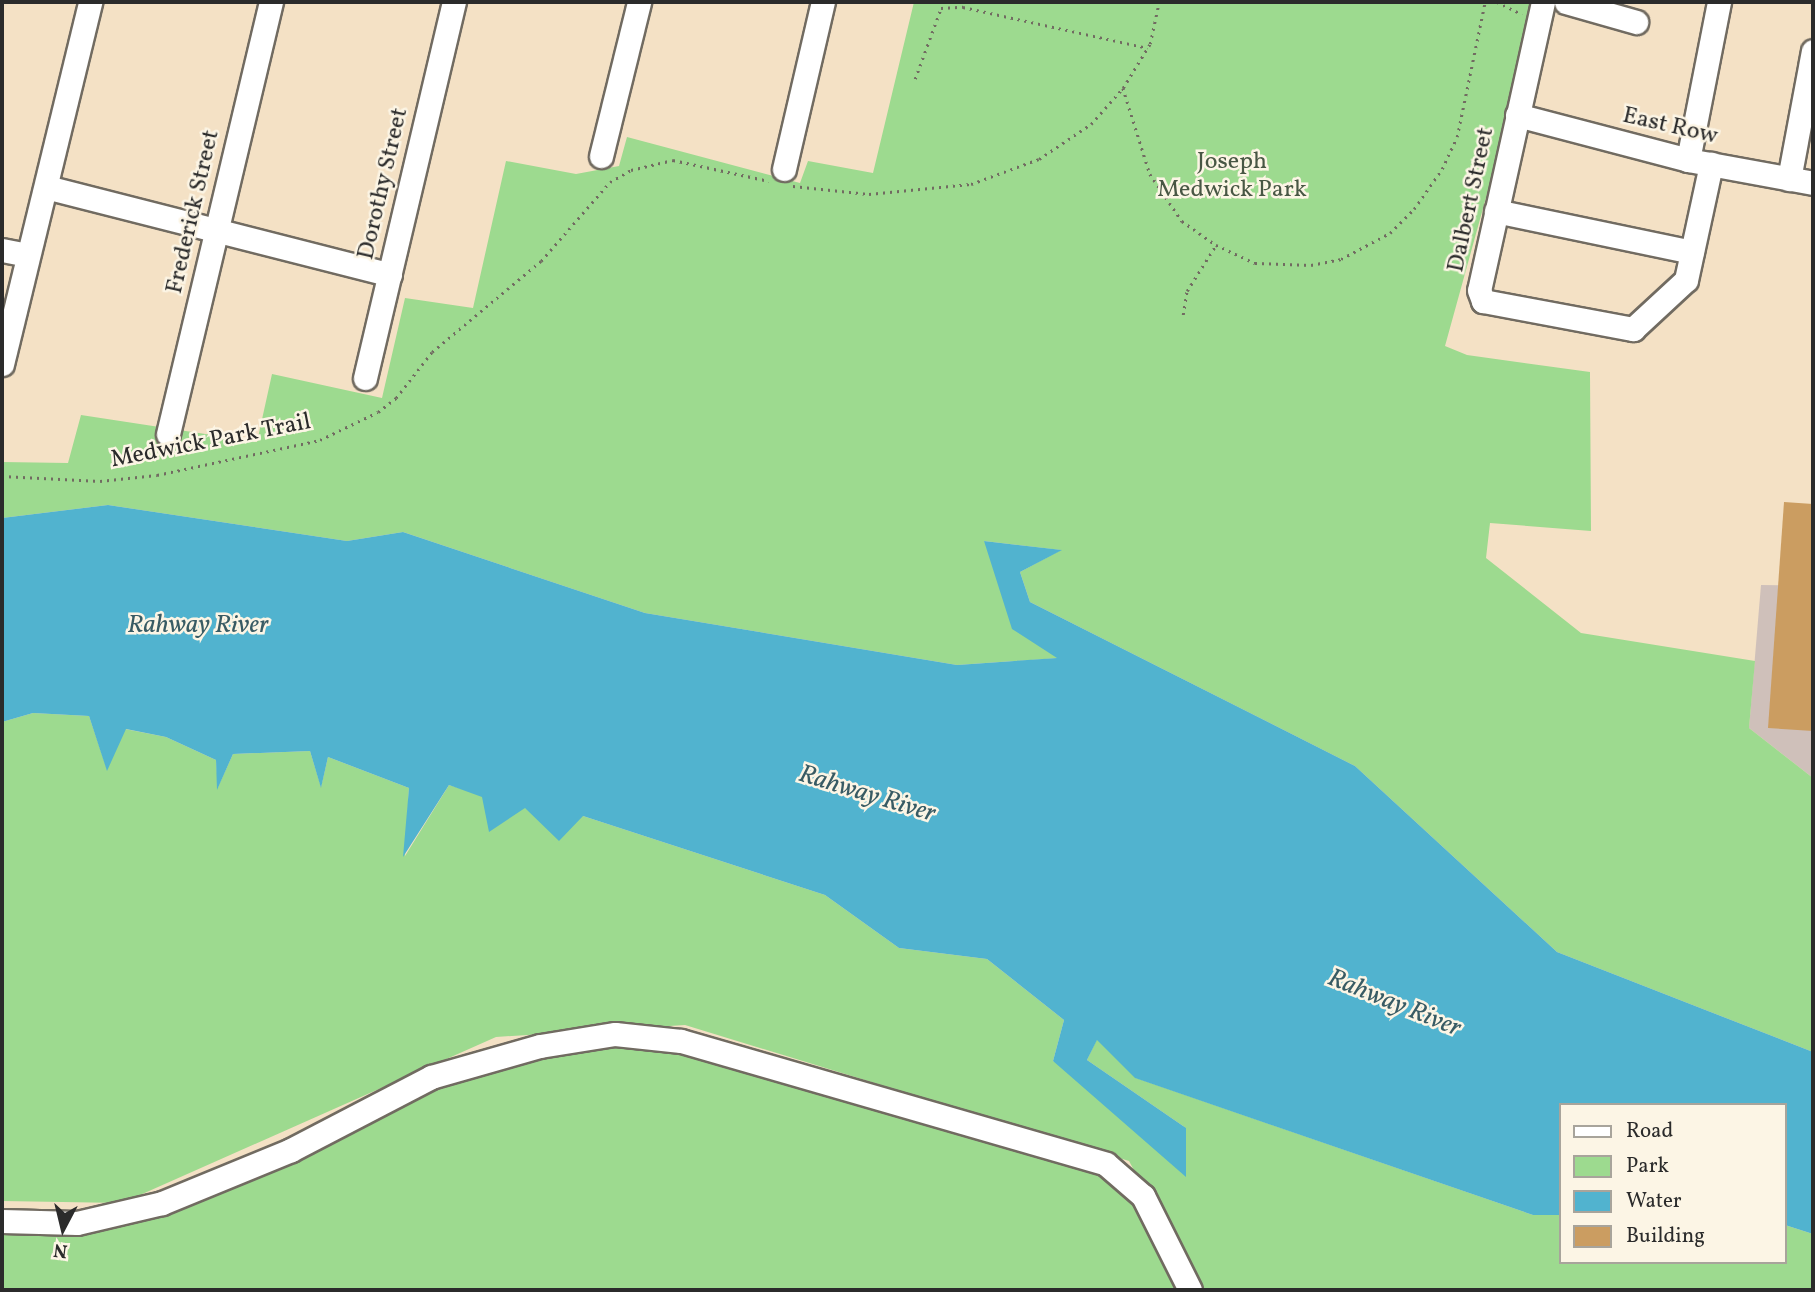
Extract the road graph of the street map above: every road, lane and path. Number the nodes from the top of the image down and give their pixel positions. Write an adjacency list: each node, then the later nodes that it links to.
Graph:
1 (90, 2): 23 (street)
2 (271, 2): 25 (street, Frederick Street)
3 (454, 2): 30 (street, Dorothy Street)
4 (639, 2): 18 (street)
5 (823, 2): 21 (street)
6 (1159, 2): 13 (path, Medwick Park Trail)
7 (1485, 2): 26 (path)
8 (1497, 2): 11 (path)
9 (1566, 2): 12 (street)
10 (1720, 2): 19 (street)
11 (1541, 12): 17 (street, Dalbert Street)
12 (1636, 22)
13 (1147, 48): 15 (path); 16 (path, Medwick Park Trail)
14 (1813, 51): 20 (street)
15 (915, 79)
16 (1123, 88): 21 (path, Medwick Park Trail); 26 (path)
17 (1517, 115): 19 (street, East Row); 24 (street, Dalbert Street)
18 (601, 156)
19 (1700, 162): 20 (street, East Row); 28 (street)
20 (1790, 178): 22 (street, East Row)
21 (785, 179): 35 (path, Medwick Park Trail)
22 (1813, 183)
23 (46, 187): 25 (street); 29 (street)
24 (1496, 211): 28 (street); 28 (street, Dalbert Street)
25 (218, 230): 30 (street); 34 (street, Frederick Street)
26 (1216, 245): 31 (path)
27 (2, 250): 29 (street)
28 (1692, 252)
29 (28, 255): 32 (street)
30 (390, 275): 33 (street, Dorothy Street)
31 (1183, 315)
32 (2, 364)
33 (365, 378)
34 (168, 434)
35 (2, 476)
36 (2, 1221): 37 (street)
37 (1190, 1290)

